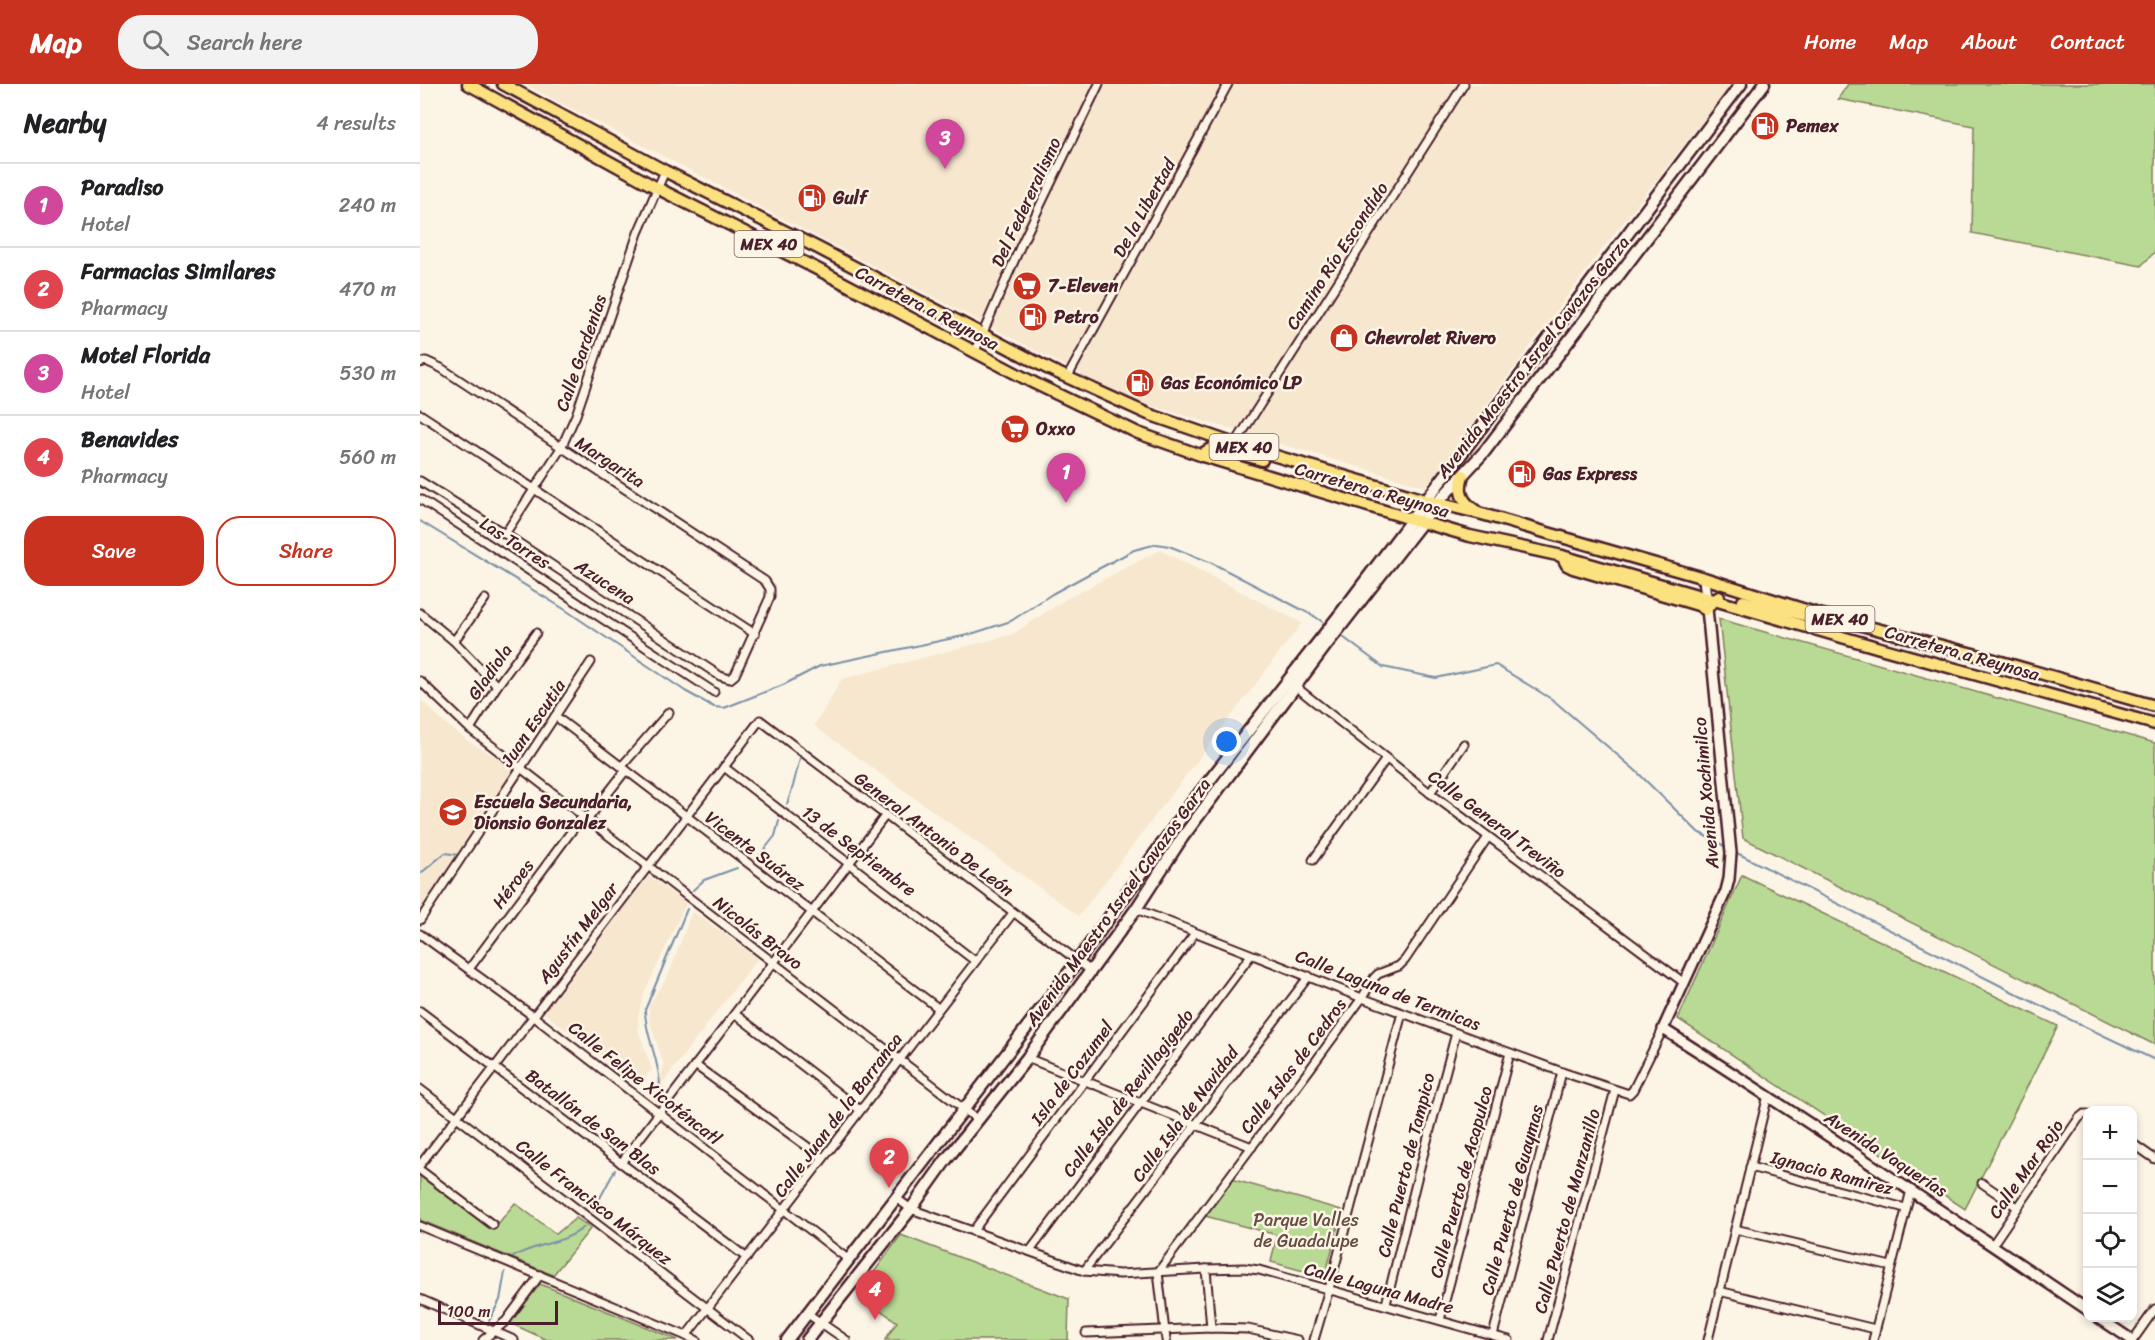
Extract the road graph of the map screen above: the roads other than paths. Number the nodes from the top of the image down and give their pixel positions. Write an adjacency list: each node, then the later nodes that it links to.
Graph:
1 (503, 84): 8 (main road, Carretera a Reynosa / MEX 40)
2 (1099, 84): 10 (street, Del Federeralismo)
3 (1228, 84): 13 (street, De la Libertad)
4 (1464, 84): 15 (street, Camino Río Escondido)
5 (1741, 84): 24 (main road, Avenida Maestro Israel Cavazos Garza)
6 (1764, 84): 18 (main road, Avenida Maestro Israel Cavazos Garza)
7 (473, 85): 9 (main road, Carretera a Reynosa / MEX 40)
8 (665, 171): 9 (street, Calle Gardenias); 10 (main road, Carretera a Reynosa / MEX 40)
9 (657, 188): 11 (main road, Carretera a Reynosa / MEX 40); 16 (street, Calle Gardenias)
10 (982, 333): 11 (street, Del Federeralismo); 13 (main road, Carretera a Reynosa / MEX 40)
11 (975, 351): 17 (main road, Carretera a Reynosa / MEX 40)
12 (422, 362): 16 (street, Margarita)
13 (1067, 378): 15 (main road, Carretera a Reynosa / MEX 40)
14 (420, 414): 21 (street)
15 (1235, 444): 20 (main road, Carretera a Reynosa / MEX 40)
16 (561, 448): 21 (street, Calle Gardenias); 32 (street, Margarita)
17 (1203, 456): 20 (main road); 28 (main road, Carretera a Reynosa / MEX 40)
18 (1463, 475): 25 (main road, Avenida Maestro Israel Cavazos Garza); 27 (main road)
19 (420, 481): 22 (street, Azucena)
20 (1378, 487): 24 (main road, Carretera a Reynosa / MEX 40)
21 (534, 490): 29 (street, Calle Gardenias); 39 (street)
22 (441, 494): 26 (street); 29 (street, Azucena)
23 (420, 499): 26 (street, Las Torres)
24 (1425, 500): 25 (main road, Carretera a Reynosa / MEX 40); 28 (main road, Avenida Maestro Israel Cavazos Garza)
25 (1437, 503): 27 (main road, Carretera a Reynosa / MEX 40); 28 (main road, Avenida Maestro Israel Cavazos Garza)
26 (432, 507): 44 (street, Las Torres)
27 (1482, 514): 31 (main road, Carretera a Reynosa / MEX 40)
28 (1417, 521): 30 (main road, Carretera a Reynosa / MEX 40); 41 (main road, Avenida Maestro Israel Cavazos Garza)
29 (504, 534): 43 (street, Azucena)
30 (1562, 556): 33 (main road, Carretera a Reynosa / MEX 40); 35 (main road)
31 (1704, 578): 33 (street); 37 (main road, Carretera a Reynosa / MEX 40)
32 (770, 597): 39 (street, Azucena)
33 (1710, 598): 35 (main road); 37 (main road); 53 (main road, Carretera a Reynosa / MEX 40)
34 (485, 599): 40 (street)
35 (1706, 610): 81 (street, Avenida Xochimilco)
36 (420, 613): 40 (street)
37 (1815, 613): 49 (main road, Carretera a Reynosa / MEX 40)
38 (536, 633): 46 (street, Gladiola)
39 (755, 634): 43 (street, Azucena)
40 (454, 641): 46 (street)
41 (1324, 641): 47 (main road, Avenida Maestro Israel Cavazos Garza); 76 (main road, Avenida Maestro Israel Cavazos Garza)
42 (591, 662): 51 (street, Juan Escutia)
43 (698, 662): 44 (street)
44 (689, 675): 48 (street, Las Torres)
45 (420, 681): 54 (street, Nicolás Bravo)
46 (497, 686): 54 (street, Gladiola)
47 (1296, 687): 56 (street, Calle General Treviño); 68 (main road, Avenida Maestro Israel Cavazos Garza)
48 (714, 692)
49 (2155, 706)
50 (669, 712): 59 (street, Héroes)
51 (555, 716): 58 (street, Juan Escutia); 59 (street, Vicente Suárez)
52 (760, 720): 57 (street, Agustín Melgar); 61 (street, General Antonio De León)
53 (2155, 724)
54 (470, 729): 58 (street, Nicolás Bravo)
55 (1464, 744): 60 (street)
56 (1386, 759): 60 (street, Calle General Treviño); 65 (street)
57 (724, 766): 62 (street, Agustín Melgar); 66 (street, 13 de Septiembre)
58 (520, 768): 63 (street, Nicolás Bravo); 71 (street, Juan Escutia)
59 (624, 768): 62 (street, Vicente Suárez); 63 (street, Héroes)
60 (1430, 793): 64 (street, Calle General Treviño)
61 (885, 816): 66 (street); 70 (street, General Antonio De León)
62 (685, 817): 67 (street, Agustín Melgar); 69 (street, Vicente Suárez)
63 (585, 819): 67 (street, Nicolás Bravo); 78 (street, Héroes)
64 (1488, 837): 81 (street, Calle General Treviño); 82 (street, Calle Islas de Cedros)
65 (1313, 860)
66 (849, 863): 69 (street); 75 (street, 13 de Septiembre)
67 (648, 866): 77 (street, Nicolás Bravo); 87 (street, Agustín Melgar)
68 (1136, 909): 72 (street, Calle Laguna de Termicas); 79 (main road, Avenida Maestro Israel Cavazos Garza)
69 (812, 913): 77 (street); 83 (street, Vicente Suárez)
70 (1013, 913): 75 (street, Calle Juan de la Barranca); 76 (street, General Antonio De León)
71 (420, 920)
72 (1195, 933): 74 (street, Calle Laguna de Termicas); 96 (street, Isla de Cozumel)
73 (420, 934): 78 (street, Calle Felipe Xicoténcatl)
74 (1251, 955): 80 (street, Calle Laguna de Termicas); 101 (street, Calle Isla de Revillagigedo)
75 (975, 960): 83 (street, Calle Juan de la Barranca)
76 (1077, 962): 79 (street, General Antonio De León); 103 (main road, Avenida Maestro Israel Cavazos Garza)
77 (772, 963): 86 (street); 92 (street, Nicolás Bravo)
78 (469, 969): 87 (street, Calle Felipe Xicoténcatl)
79 (1091, 971): 91 (main road, Avenida Maestro Israel Cavazos Garza)
80 (1309, 976): 82 (street, Calle Laguna de Termicas); 108 (street, Calle Isla de Navidad)
81 (1683, 982): 88 (street, Avenida Xochimilco)
82 (1362, 998): 85 (street, Calle Laguna de Termicas); 110 (street, Calle Islas de Cedros)
83 (938, 1008): 92 (street, Calle Juan de la Barranca)
84 (420, 1011): 94 (street, Batallón de San Blas)
85 (1401, 1013): 89 (street, Calle Laguna de Termicas); 137 (street)
86 (735, 1014): 93 (street); 102 (street)
87 (533, 1016): 94 (street, Agustín Melgar); 104 (street, Calle Felipe Xicoténcatl)
88 (1663, 1029): 99 (street, Avenida Xochimilco); 100 (street, Avenida Vaquerías)
89 (1456, 1033): 90 (street, Calle Laguna de Termicas); 140 (street, Calle Puerto de Tampico)
90 (1510, 1053): 95 (street, Calle Laguna de Termicas); 145 (street, Calle Puerto de Acapulco)
91 (1027, 1058): 96 (street); 107 (main road, Avenida Maestro Israel Cavazos Garza)
92 (898, 1059): 102 (street, Calle Juan de la Barranca); 103 (street, Nicolás Bravo)
93 (695, 1065): 104 (street); 111 (street)
94 (495, 1066): 106 (street, Agustín Melgar); 113 (street, Batallón de San Blas)
95 (1562, 1072): 98 (street, Calle Laguna de Termicas); 153 (street, Calle Puerto de Guaymas)
96 (1086, 1081): 101 (street); 127 (street, Isla de Cozumel)
97 (420, 1089): 106 (street, Calle Francisco Márquez)
98 (1615, 1090): 99 (street, Calle Laguna de Termicas); 166 (street, Calle Puerto de Manzanillo)
99 (1632, 1093)
100 (1768, 1095): 115 (street); 118 (street, Avenida Vaquerías)
101 (1139, 1102): 108 (street); 129 (street, Calle Isla de Revillagigedo)
102 (860, 1110): 111 (street, Calle Juan de la Barranca)
103 (964, 1110): 107 (street, Nicolás Bravo); 119 (main road, Avenida Maestro Israel Cavazos Garza)
104 (659, 1112): 113 (street); 123 (street, Calle Felipe Xicoténcatl)
105 (2083, 1115): 120 (street, Calle Mar Rojo)
106 (456, 1117): 114 (street, Agustín Melgar); 142 (street, Calle Francisco Márquez)
107 (978, 1120): 122 (main road, Avenida Maestro Israel Cavazos Garza)
108 (1195, 1125): 110 (street); 134 (street, Calle Isla de Navidad)
109 (2137, 1146): 112 (street)
110 (1252, 1147): 135 (street, Calle Islas de Cedros)
111 (823, 1158): 123 (street, Calle Juan de la Barranca)
112 (2155, 1159)
113 (621, 1163): 130 (street, Batallón de San Blas)
114 (420, 1165)
115 (1750, 1167): 121 (street, Ignacio Ramirez); 126 (street)
116 (420, 1170): 124 (street)
117 (1982, 1183): 120 (street)
118 (1911, 1190): 121 (street); 128 (street, Avenida Vaquerías)
119 (896, 1198): 122 (street, Calle Laguna Madre); 131 (main road, Avenida Maestro Israel Cavazos Garza)
120 (2017, 1207): 128 (street, Calle Mar Rojo)
121 (1905, 1208): 132 (street)
122 (911, 1209): 127 (street, Calle Laguna Madre); 147 (main road, Avenida Maestro Israel Cavazos Garza)
123 (784, 1210): 130 (street, Calle Juan de la Barranca); 131 (street, Calle Felipe Xicoténcatl)
124 (493, 1225)
125 (420, 1226): 136 (street)
126 (1735, 1229): 132 (street); 138 (street)
127 (973, 1231): 129 (street, Calle Laguna Madre)
128 (1993, 1244): 141 (street, Avenida Vaquerías)
129 (1030, 1251): 134 (street, Calle Laguna Madre)
130 (747, 1258): 142 (street, Calle Juan de la Barranca)
131 (849, 1260): 144 (main road, Avenida Maestro Israel Cavazos Garza)
132 (1891, 1266): 149 (street)
133 (1206, 1269): 135 (street, Calle Laguna Madre); 137 (street, Calle Laguna Madre); 148 (street)
134 (1084, 1271): 135 (street, Calle Laguna Madre)
135 (1158, 1272): 150 (street)
136 (540, 1275): 151 (street); 154 (street)
137 (1329, 1289): 140 (street, Calle Laguna Madre); 164 (street)
138 (1719, 1291): 149 (street); 167 (street)
139 (420, 1299): 151 (street)
140 (1386, 1304): 145 (street, Calle Laguna Madre)
141 (2083, 1307)
142 (708, 1308): 154 (street, Calle Juan de la Barranca); 158 (street, Calle Francisco Márquez)
143 (2155, 1308): 169 (street)
144 (808, 1314): 147 (street); 159 (main road, Avenida Maestro Israel Cavazos Garza)
145 (1440, 1320): 153 (street, Calle Laguna Madre)
146 (2106, 1322): 169 (street)
147 (820, 1323): 160 (main road, Avenida Maestro Israel Cavazos Garza); 161 (street)
148 (1211, 1328): 150 (street); 163 (street)
149 (1875, 1329): 168 (street)
150 (1165, 1330): 152 (street); 162 (street)
151 (495, 1332): 155 (street); 156 (street)
152 (1086, 1332)
153 (1493, 1335): 165 (street, Calle Laguna Madre)
154 (686, 1336): 157 (street)
155 (483, 1340)
156 (514, 1340)
157 (696, 1340)
158 (749, 1340)
159 (788, 1340)
160 (807, 1340)
161 (846, 1340)
162 (1166, 1340)
163 (1298, 1340)
164 (1314, 1340)
165 (1509, 1340)
166 (1548, 1340)
167 (1708, 1340)
168 (1873, 1340)
169 (2132, 1340)

